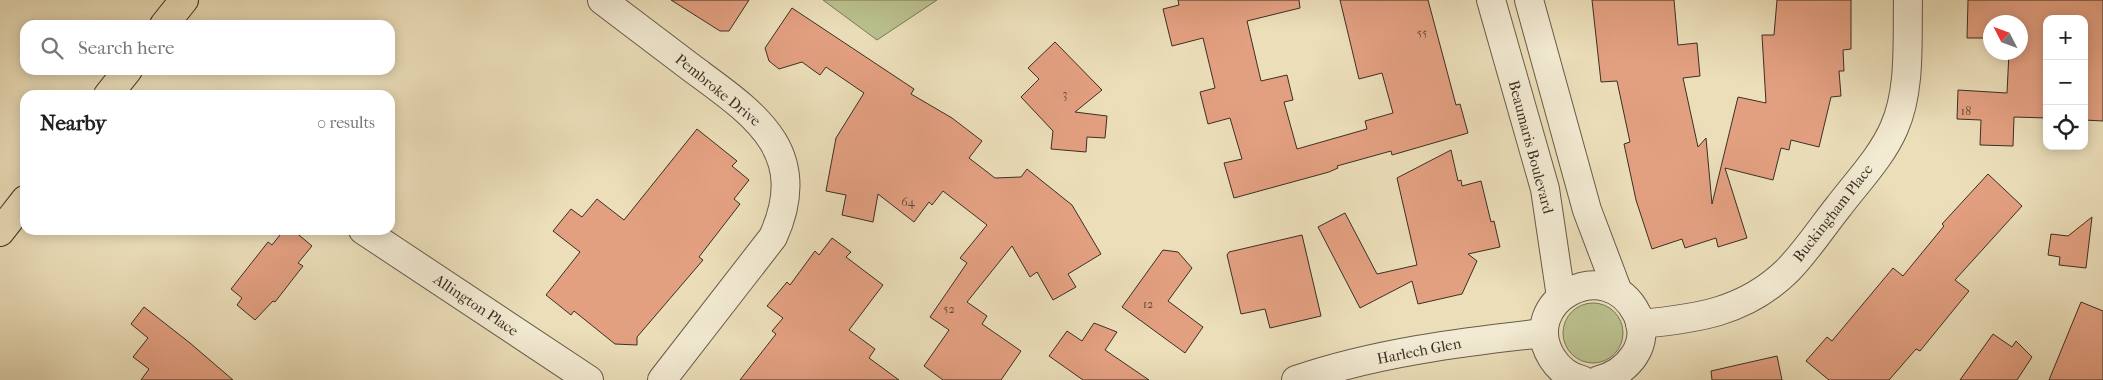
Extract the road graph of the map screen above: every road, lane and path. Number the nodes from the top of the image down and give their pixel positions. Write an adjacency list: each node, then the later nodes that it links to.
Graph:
1 (184, 0): 6 (highway)
2 (602, 0): 18 (street, Pembroke Drive)
3 (1490, 0): 13 (street, Beaumaris Boulevard)
4 (1529, 0): 12 (street)
5 (1908, 0): 14 (street, Buckingham Place)
6 (168, 20)
7 (124, 75): 8 (highway)
8 (112, 90)
9 (20, 206): 10 (highway)
10 (0, 232)
11 (372, 235): 17 (street, Allington Place)
12 (1618, 292): 13 (street); 14 (street)
13 (1561, 297): 15 (street)
14 (1640, 324): 16 (street)
15 (1544, 333): 19 (street, Harlech Glen); 20 (street)
16 (1634, 368): 20 (street)
17 (589, 380)
18 (662, 380)
19 (1296, 380)
20 (1582, 380)

